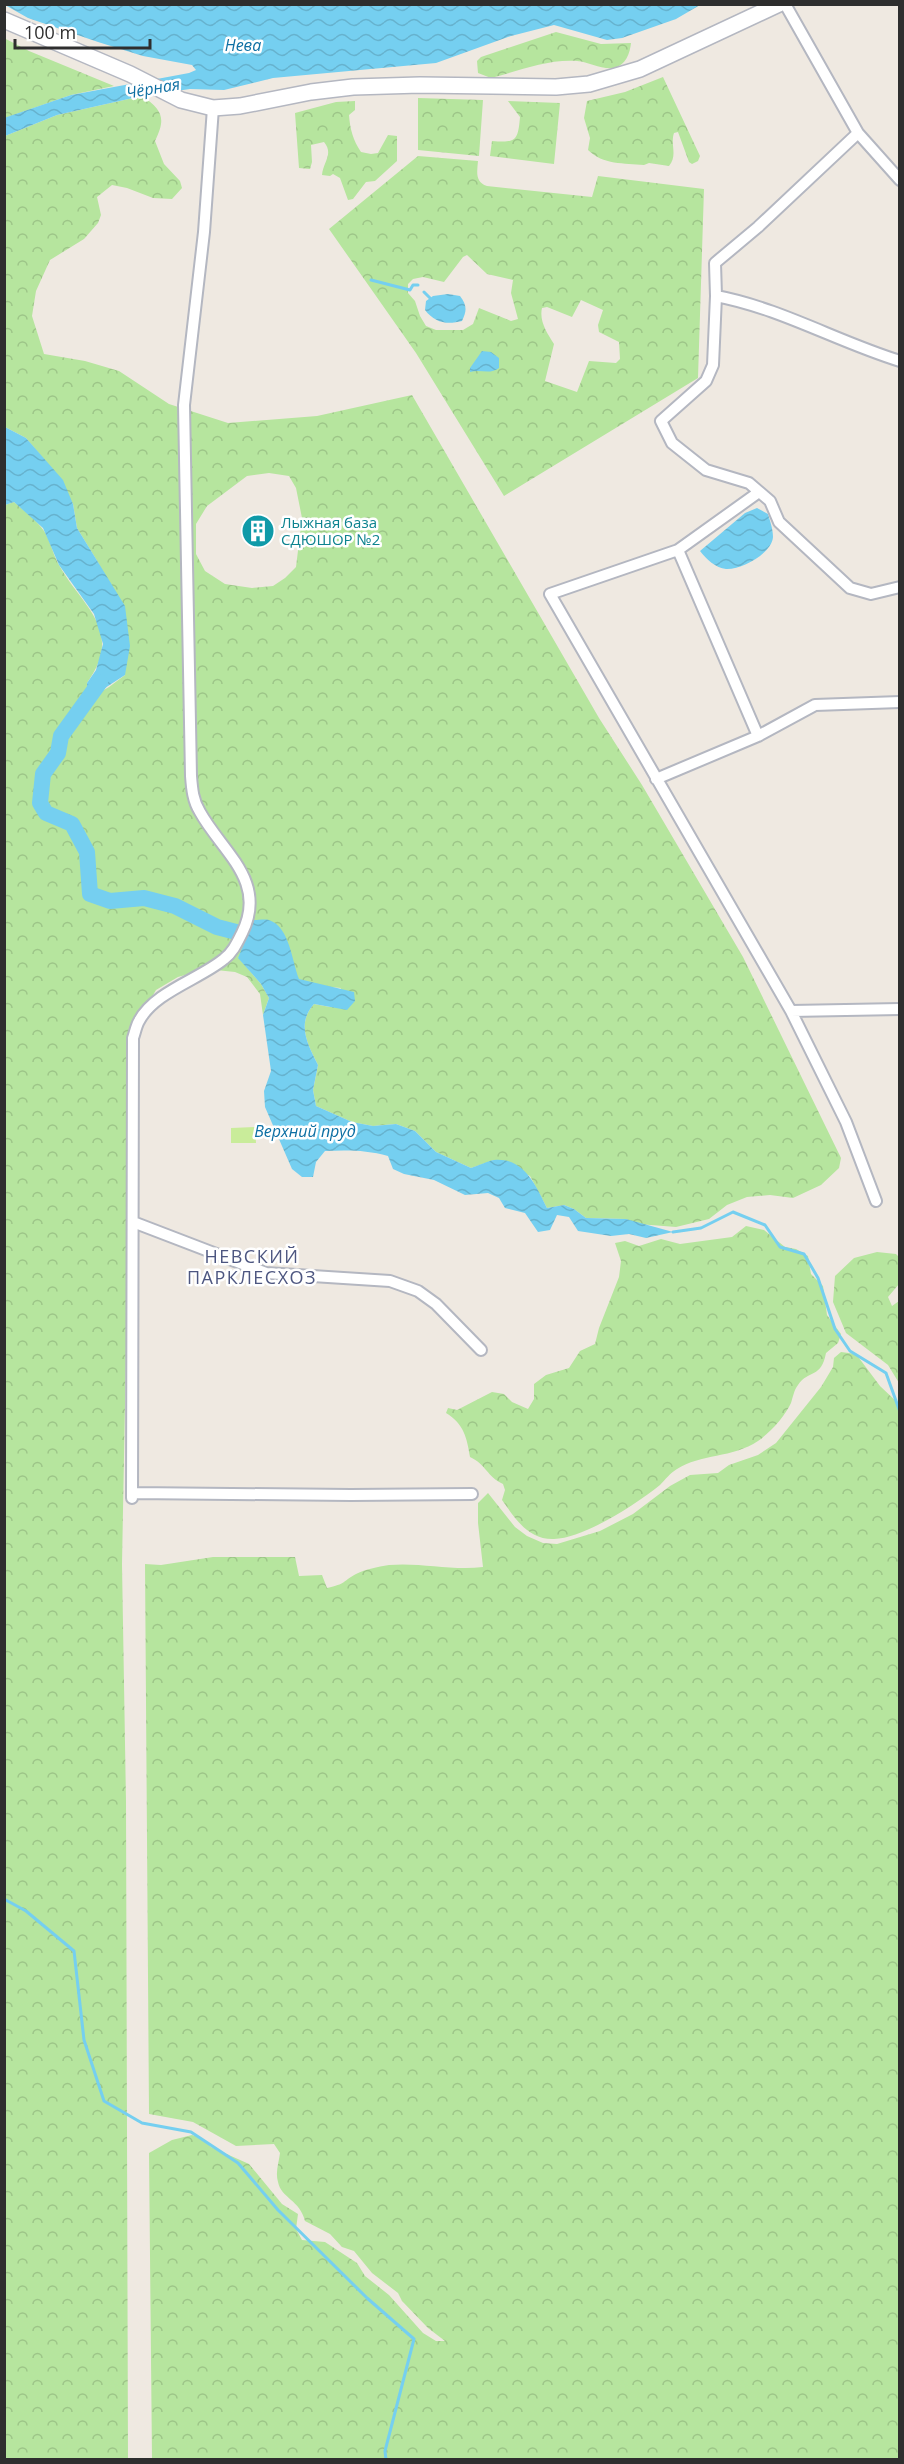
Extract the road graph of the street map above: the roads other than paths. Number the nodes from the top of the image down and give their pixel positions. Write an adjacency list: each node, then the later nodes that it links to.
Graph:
1 (779, 4): 4 (main road)
2 (785, 4): 5 (street)
3 (4, 20): 4 (main road)
4 (213, 108): 18 (street)
5 (858, 133): 6 (street); 7 (street)
6 (900, 180)
7 (716, 296): 8 (street); 9 (street)
8 (900, 362)
9 (759, 492): 10 (street); 11 (street)
10 (678, 550): 13 (street); 14 (street)
11 (900, 587)
12 (900, 702): 13 (street)
13 (758, 736): 14 (street)
14 (656, 779): 16 (street)
15 (900, 1009): 16 (street)
16 (791, 1011): 17 (street)
17 (876, 1201)
18 (133, 1222): 19 (street); 20 (street)
19 (481, 1350)
20 (472, 1494)

